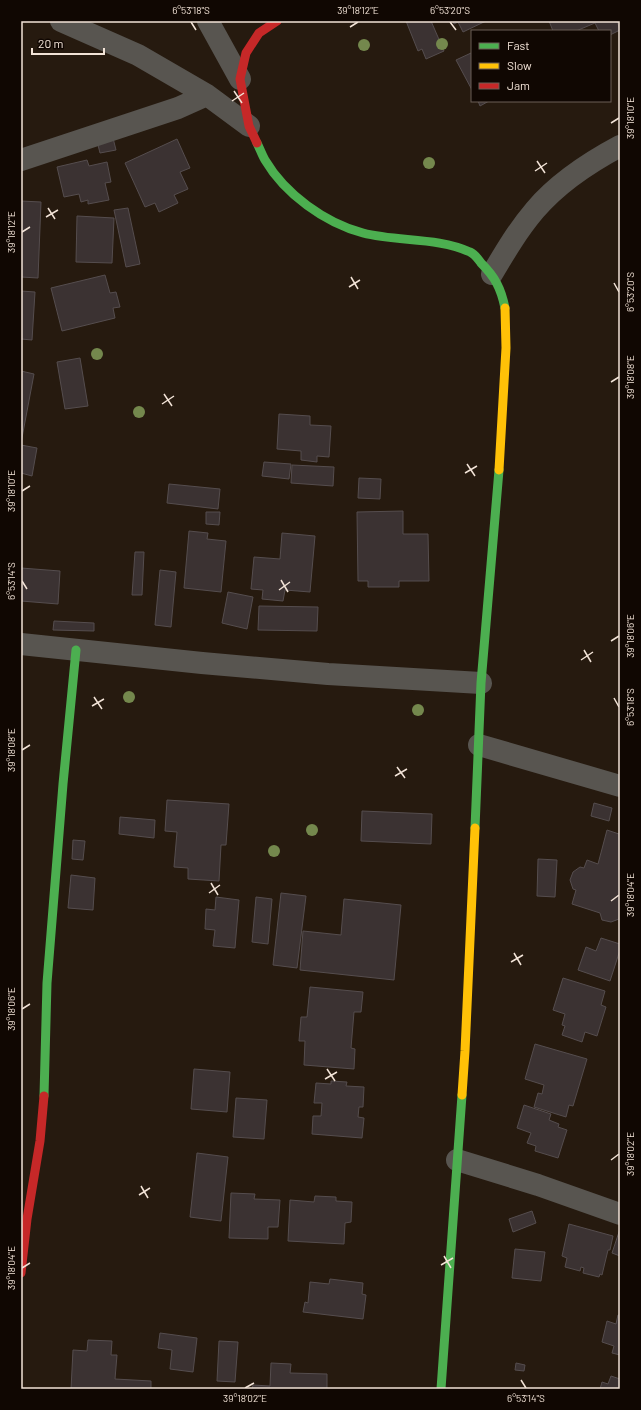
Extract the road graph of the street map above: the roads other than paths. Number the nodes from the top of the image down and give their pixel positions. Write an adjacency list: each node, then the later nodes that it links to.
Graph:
1 (61, 21): 5 (street)
2 (208, 21): 4 (street)
3 (277, 21): 4 (street)
4 (240, 79): 6 (street)
5 (207, 95): 6 (street); 8 (street)
6 (249, 126): 9 (street)
7 (620, 146): 9 (street)
8 (21, 160)
9 (492, 274): 12 (street)
10 (21, 644): 11 (street)
11 (76, 650): 12 (street); 17 (street)
12 (481, 683): 13 (street)
13 (479, 745): 14 (street); 15 (street)
14 (620, 786)
15 (457, 1160): 16 (street); 19 (street)
16 (620, 1214)
17 (24, 1219): 18 (street)
18 (21, 1272)
19 (441, 1389)

